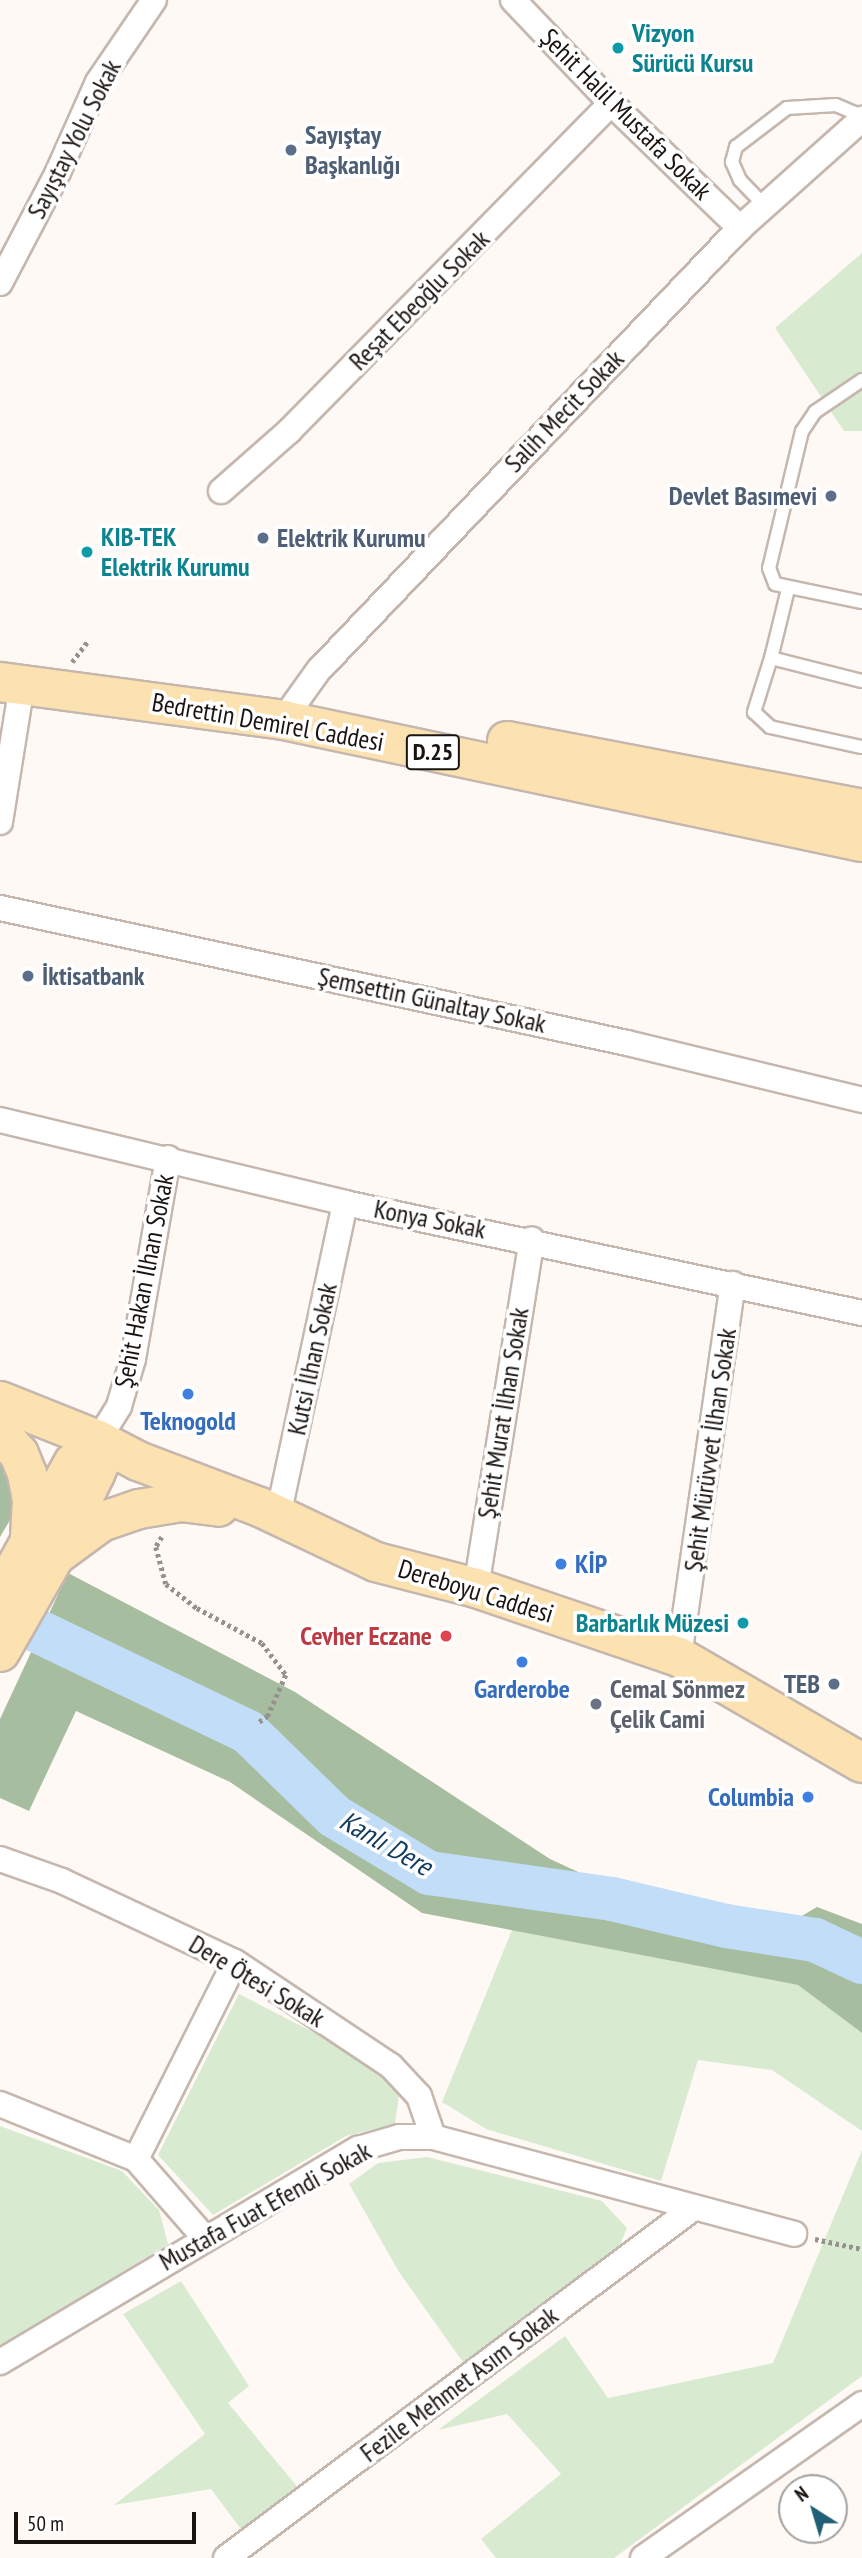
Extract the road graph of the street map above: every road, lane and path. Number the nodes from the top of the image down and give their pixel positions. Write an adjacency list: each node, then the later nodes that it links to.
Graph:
1 (154, 0): 7 (street, Sayıştay Yolu Sokak)
2 (513, 0): 3 (street, Şehit Halil Mustafa Sokak)
3 (611, 103): 6 (street, Şehit Halil Mustafa Sokak); 9 (street, Reşat Ebeoğlu Sokak)
4 (862, 117): 5 (street, Salih Mecit Sokak); 5 (lane)
5 (764, 205): 6 (street, Salih Mecit Sokak)
6 (740, 228): 15 (street, Salih Mecit Sokak)
7 (0, 283)
8 (862, 380): 10 (lane)
9 (221, 491)
10 (788, 589): 11 (lane); 12 (lane)
11 (862, 602)
12 (771, 657): 14 (lane); 16 (lane)
13 (7, 675): 15 (main road, Bedrettin Demirel Caddesi / D.25); 15 (main road, Bedrettin Demirel Caddesi / D.25); 18 (street)
14 (862, 681)
15 (289, 710): 17 (main road, Bedrettin Demirel Caddesi / D.25); 19 (main road, Bedrettin Demirel Caddesi / D.25)
16 (862, 747)
17 (862, 809)
18 (0, 822)
19 (862, 842)
20 (0, 908): 21 (street, Şemsettin Günaltay Sokak)
21 (862, 1100)
22 (0, 1120): 23 (street, Konya Sokak)
23 (168, 1158): 24 (street, Konya Sokak); 31 (street, Şehit Hakan İlhan Sokak)
24 (345, 1203): 25 (street, Konya Sokak); 34 (street, Kutsi İlhan Sokak)
25 (531, 1239): 26 (street, Konya Sokak); 37 (street, Şehit Murat İlhan Sokak)
26 (733, 1284): 27 (street, Konya Sokak); 39 (street, Şehit Mürüvvet İlhan Sokak)
27 (862, 1313)
28 (0, 1401): 31 (main road, Dereboyu Caddesi)
29 (0, 1416): 31 (main road, Dereboyu Caddesi)
30 (0, 1433): 36 (main road)
31 (92, 1451): 33 (main road, Dereboyu Caddesi); 34 (main road, Dereboyu Caddesi); 36 (main road)
32 (181, 1502): 33 (main road); 36 (main road); 40 (path)
33 (219, 1507): 35 (main road, Dereboyu Caddesi)
34 (278, 1516): 35 (main road, Dereboyu Caddesi)
35 (314, 1535): 37 (main road, Dereboyu Caddesi)
36 (28, 1569): 38 (main road)
37 (476, 1588): 39 (main road, Dereboyu Caddesi)
38 (0, 1652)
39 (679, 1657): 41 (main road, Dereboyu Caddesi)
40 (258, 1723)
41 (862, 1763)
42 (0, 1859): 43 (street, Dere Ötesi Sokak)
43 (235, 1962): 45 (street, Dere Ötesi Sokak); 46 (street)
44 (0, 2104): 46 (street)
45 (433, 2137): 47 (street, Mustafa Fuat Efendi Sokak); 49 (street, Mustafa Fuat Efendi Sokak)
46 (136, 2159): 49 (street)
47 (692, 2209): 48 (street, Mustafa Fuat Efendi Sokak); 53 (street, Fezile Mehmet Asım Sokak)
48 (794, 2234): 50 (path)
49 (204, 2237): 51 (street, Mustafa Fuat Efendi Sokak)
50 (862, 2249)
51 (0, 2362)
52 (862, 2404): 54 (street)
53 (226, 2558)
54 (643, 2558)

